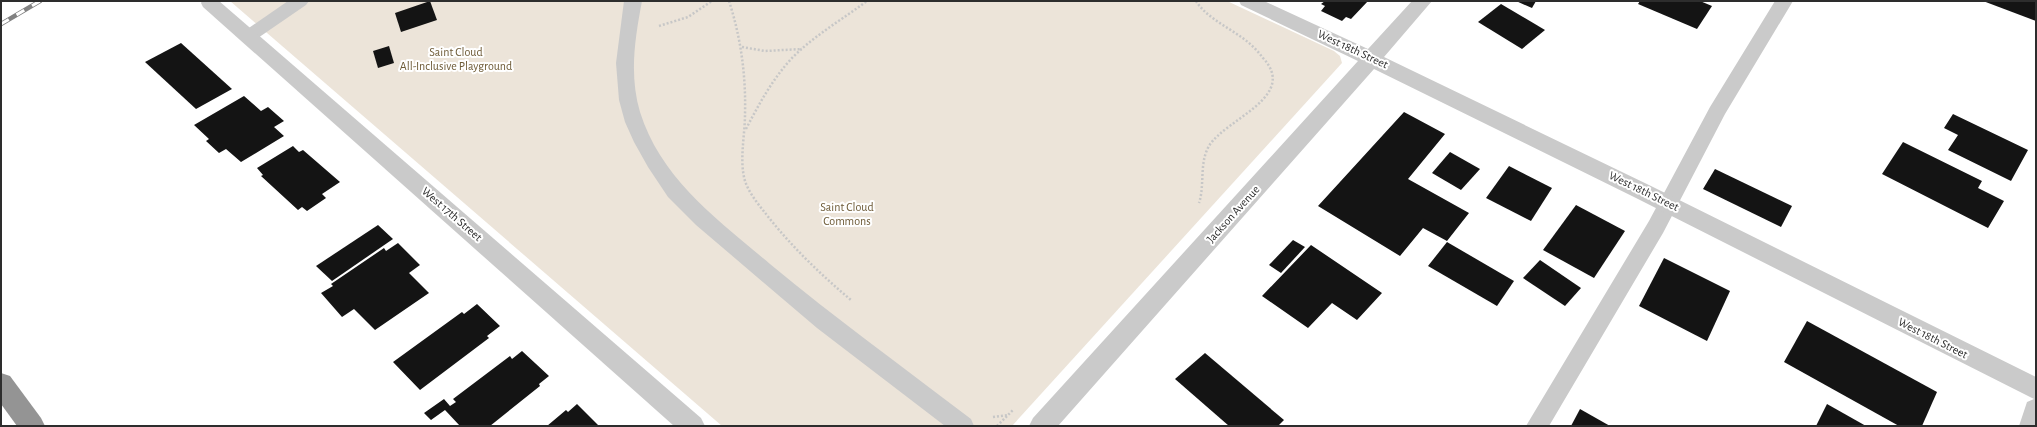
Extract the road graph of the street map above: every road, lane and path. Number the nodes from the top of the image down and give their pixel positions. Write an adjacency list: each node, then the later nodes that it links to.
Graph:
1 (300, 1): 12 (lane)
2 (633, 1): 11 (lane)
3 (712, 1): 11 (path)
4 (729, 1): 13 (path)
5 (867, 1): 14 (path)
6 (1196, 1): 18 (path)
7 (1248, 1): 15 (street, West 18th Street)
8 (1423, 1): 15 (street, Jackson Avenue)
9 (1784, 1): 17 (lane)
10 (210, 3): 12 (street, West 17th Street)
11 (628, 27): 28 (lane)
12 (248, 36): 27 (street, West 17th Street)
13 (742, 47): 14 (path); 16 (path)
14 (802, 49): 16 (path)
15 (1373, 59): 17 (street, West 18th Street); 30 (street, Jackson Avenue)
16 (745, 132): 19 (path)
17 (1669, 203): 21 (street, West 18th Street); 31 (lane)
18 (1198, 207)
19 (854, 302)
20 (1, 384): 26 (highway)
21 (2036, 389)
22 (1014, 410): 24 (path)
23 (2036, 410): 32 (street)
24 (1008, 415): 25 (path); 29 (path)
25 (991, 418)
26 (32, 426)
27 (692, 426)
28 (963, 426)
29 (998, 426)
30 (1042, 426)
31 (1537, 426)
32 (2032, 426)

